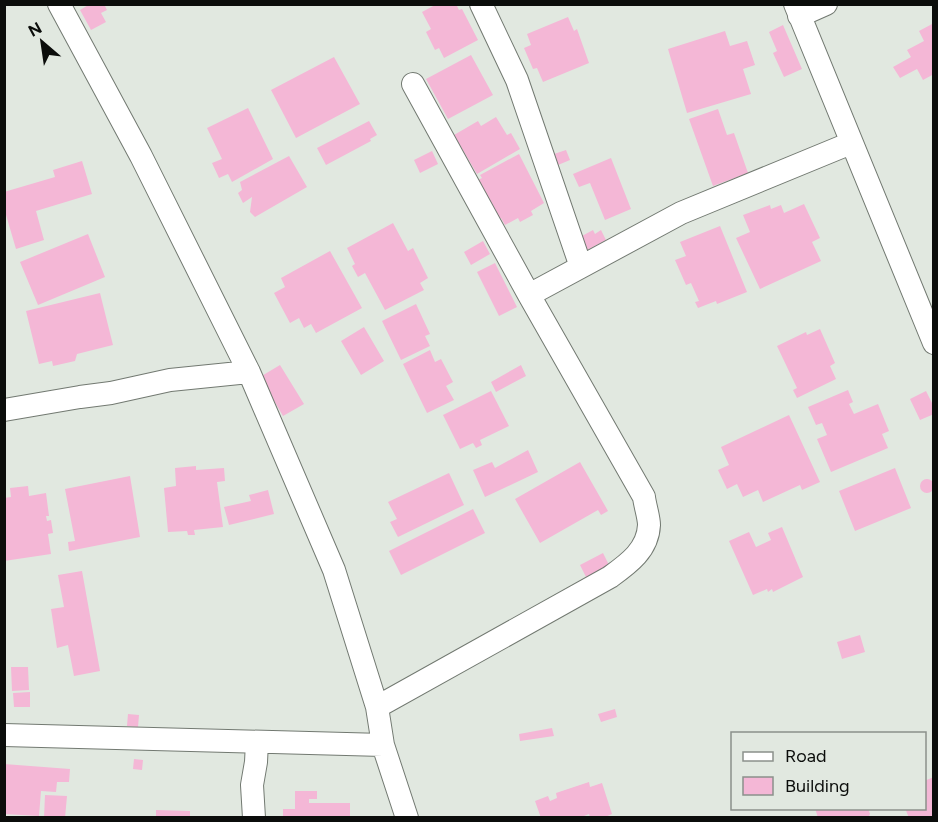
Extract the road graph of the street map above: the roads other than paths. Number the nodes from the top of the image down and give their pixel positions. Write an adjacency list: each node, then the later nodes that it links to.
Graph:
1 (59, 4): 10 (street)
2 (481, 4): 7 (street)
3 (826, 4): 4 (street)
4 (797, 10): 6 (street)
5 (413, 84): 8 (street)
6 (851, 143): 7 (street); 9 (street)
7 (581, 267): 8 (street)
8 (529, 295): 12 (street)
9 (933, 343)
10 (249, 372): 11 (street); 12 (street)
11 (4, 410)
12 (377, 707): 15 (street)
13 (4, 735): 14 (street)
14 (256, 742): 15 (street); 16 (street)
15 (383, 745): 17 (street)
16 (254, 818)
17 (406, 818)

